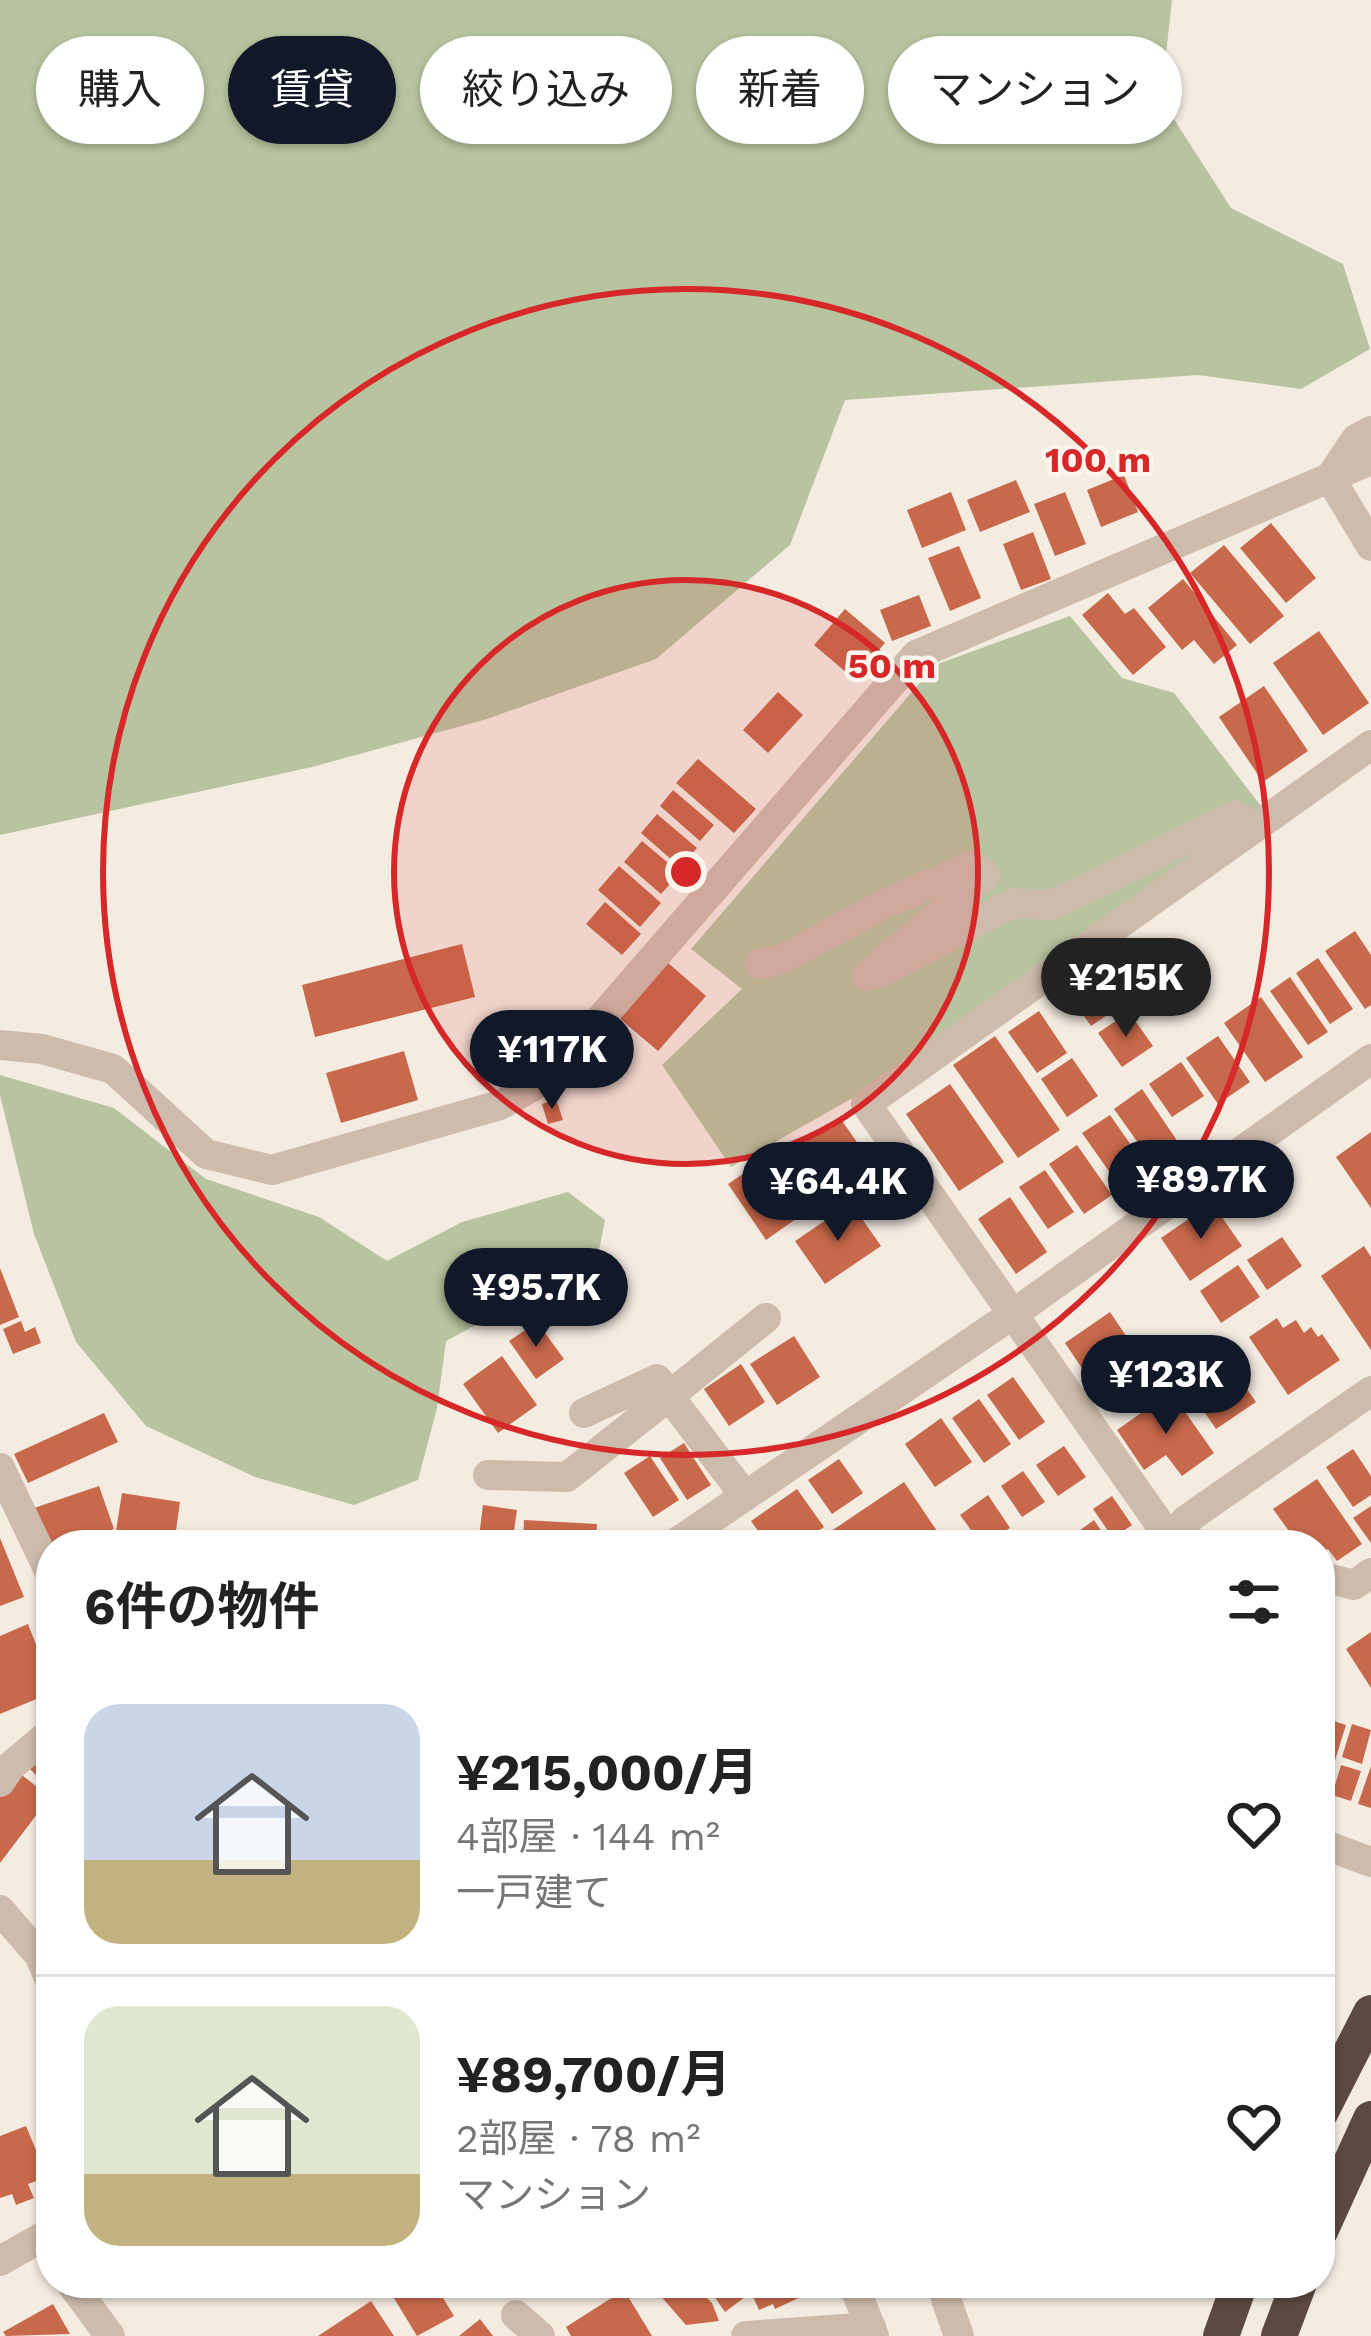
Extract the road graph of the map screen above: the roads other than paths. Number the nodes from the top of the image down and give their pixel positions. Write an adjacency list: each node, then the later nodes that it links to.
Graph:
1 (1371, 431): 3 (street)
2 (1371, 460): 3 (street)
3 (1330, 478): 4 (street); 8 (street)
4 (1371, 546)
5 (1371, 746): 6 (street)
6 (1254, 827): 7 (street); 10 (street)
7 (760, 964)
8 (0, 1046)
9 (1371, 1059): 10 (street)
10 (1013, 1314): 17 (street); 19 (street)
11 (766, 1318): 13 (street)
12 (1371, 1391): 20 (street)
13 (669, 1396): 14 (street); 16 (street); 17 (street)
14 (584, 1412)
15 (0, 1468): 21 (street)
16 (488, 1475)
17 (745, 1496): 18 (street)
18 (695, 1530)
19 (1159, 1530)
20 (1181, 1530)
21 (36, 1544)
22 (1371, 1573): 23 (street)
23 (1335, 1580)
24 (36, 1745): 25 (street)
25 (0, 1782)
26 (1335, 1849): 27 (street)
27 (1371, 1862)
28 (0, 1910): 29 (street)
29 (36, 1952)
30 (1371, 2013): 31 (highway)
31 (1335, 2084)
32 (1371, 2119): 33 (highway)
33 (1335, 2198)
34 (36, 2243): 35 (street)
35 (0, 2261)
36 (81, 2298): 43 (street)
37 (860, 2298): 42 (street)
38 (946, 2298): 46 (street)
39 (1235, 2298): 47 (highway)
40 (1293, 2298): 48 (highway)
41 (516, 2314): 44 (street)
42 (873, 2332): 45 (street)
43 (108, 2336)
44 (540, 2336)
45 (746, 2336)
46 (959, 2336)
47 (1221, 2336)
48 (1279, 2336)

